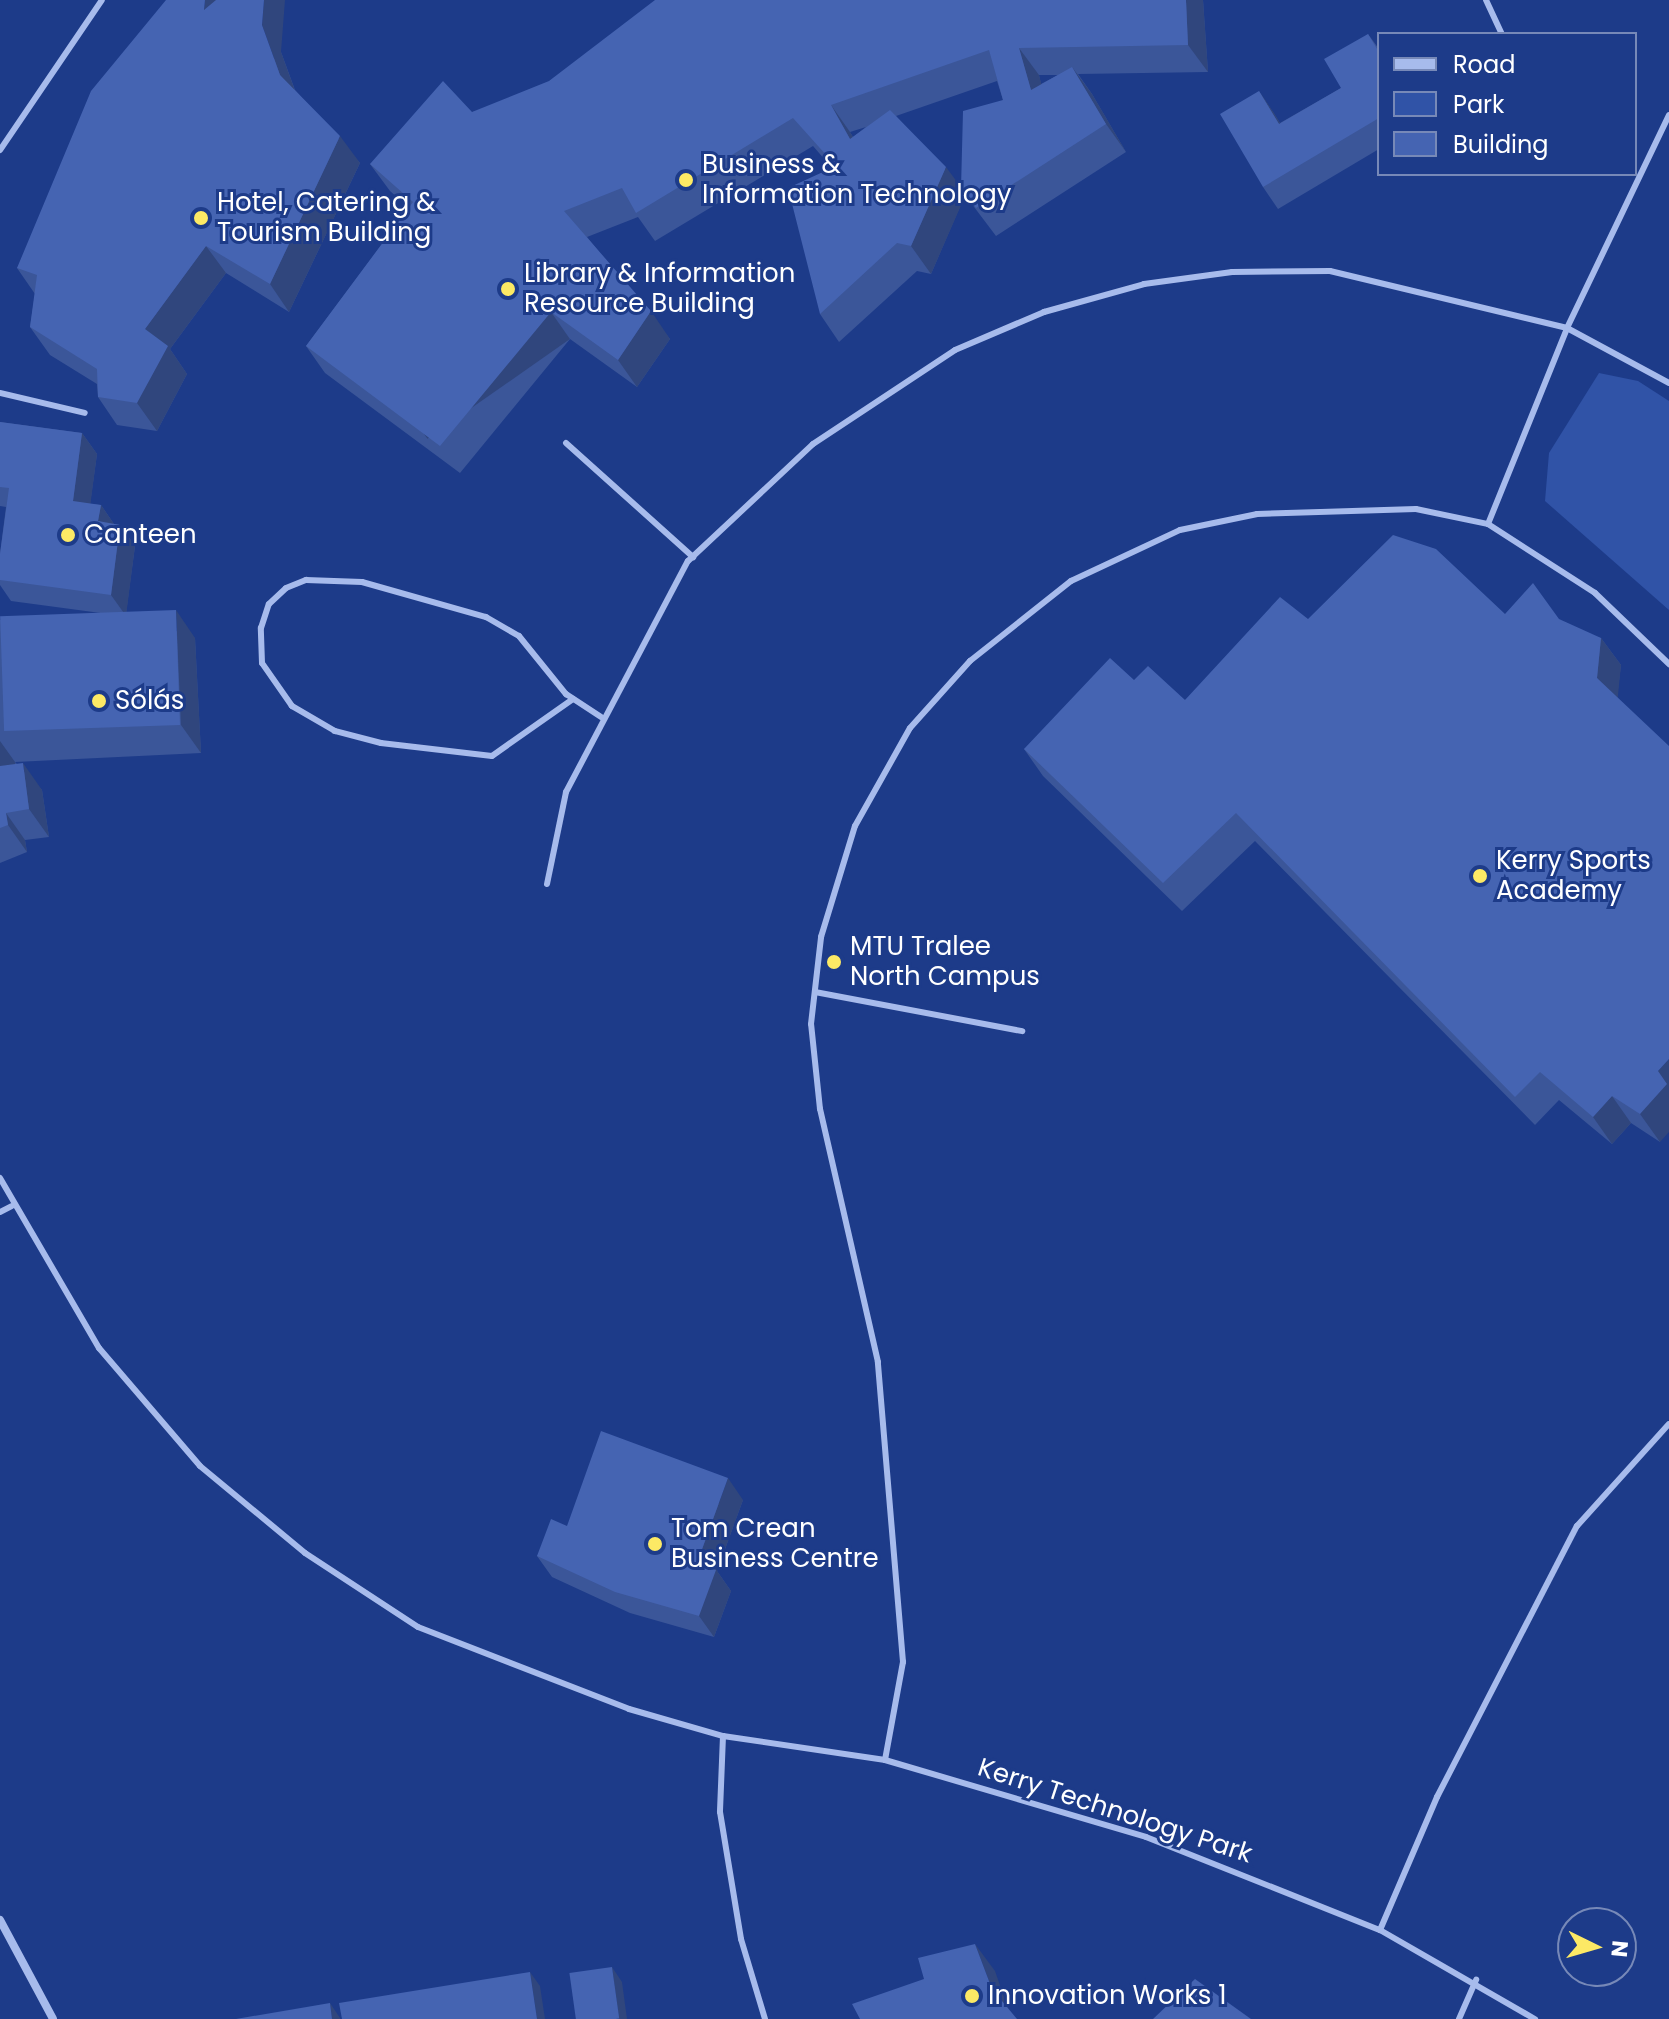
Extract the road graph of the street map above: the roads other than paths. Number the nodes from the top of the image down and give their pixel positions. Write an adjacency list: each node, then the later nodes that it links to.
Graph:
1 (102, 0): 5 (lane)
2 (1486, 0): 3 (lane)
3 (1501, 32)
4 (1669, 115): 6 (lane)
5 (0, 150)
6 (1638, 166)
7 (1634, 176): 8 (lane)
8 (1567, 328): 9 (lane); 13 (lane); 14 (lane)
9 (1669, 383)
10 (0, 393): 11 (lane)
11 (85, 413)
12 (566, 443): 14 (lane)
13 (1488, 524): 15 (lane); 19 (lane)
14 (693, 557): 17 (lane)
15 (1669, 664)
16 (573, 699): 16 (lane); 17 (lane)
17 (601, 717): 18 (lane)
18 (547, 884)
19 (815, 992): 20 (lane); 26 (lane)
20 (1022, 1031)
21 (0, 1178): 22 (lane, Kerry Technology Park)
22 (12, 1206): 23 (lane); 25 (lane, Kerry Technology Park)
23 (0, 1212)
24 (1669, 1424): 28 (lane)
25 (723, 1736): 26 (lane, Kerry Technology Park); 31 (lane)
26 (885, 1760): 28 (lane, Kerry Technology Park)
27 (0, 1920): 30 (street)
28 (1380, 1930): 29 (lane, Kerry Technology Park)
29 (1476, 1980): 32 (lane); 33 (lane, Kerry Technology Park)
30 (53, 2019)
31 (765, 2019)
32 (1459, 2019)
33 (1535, 2019)

